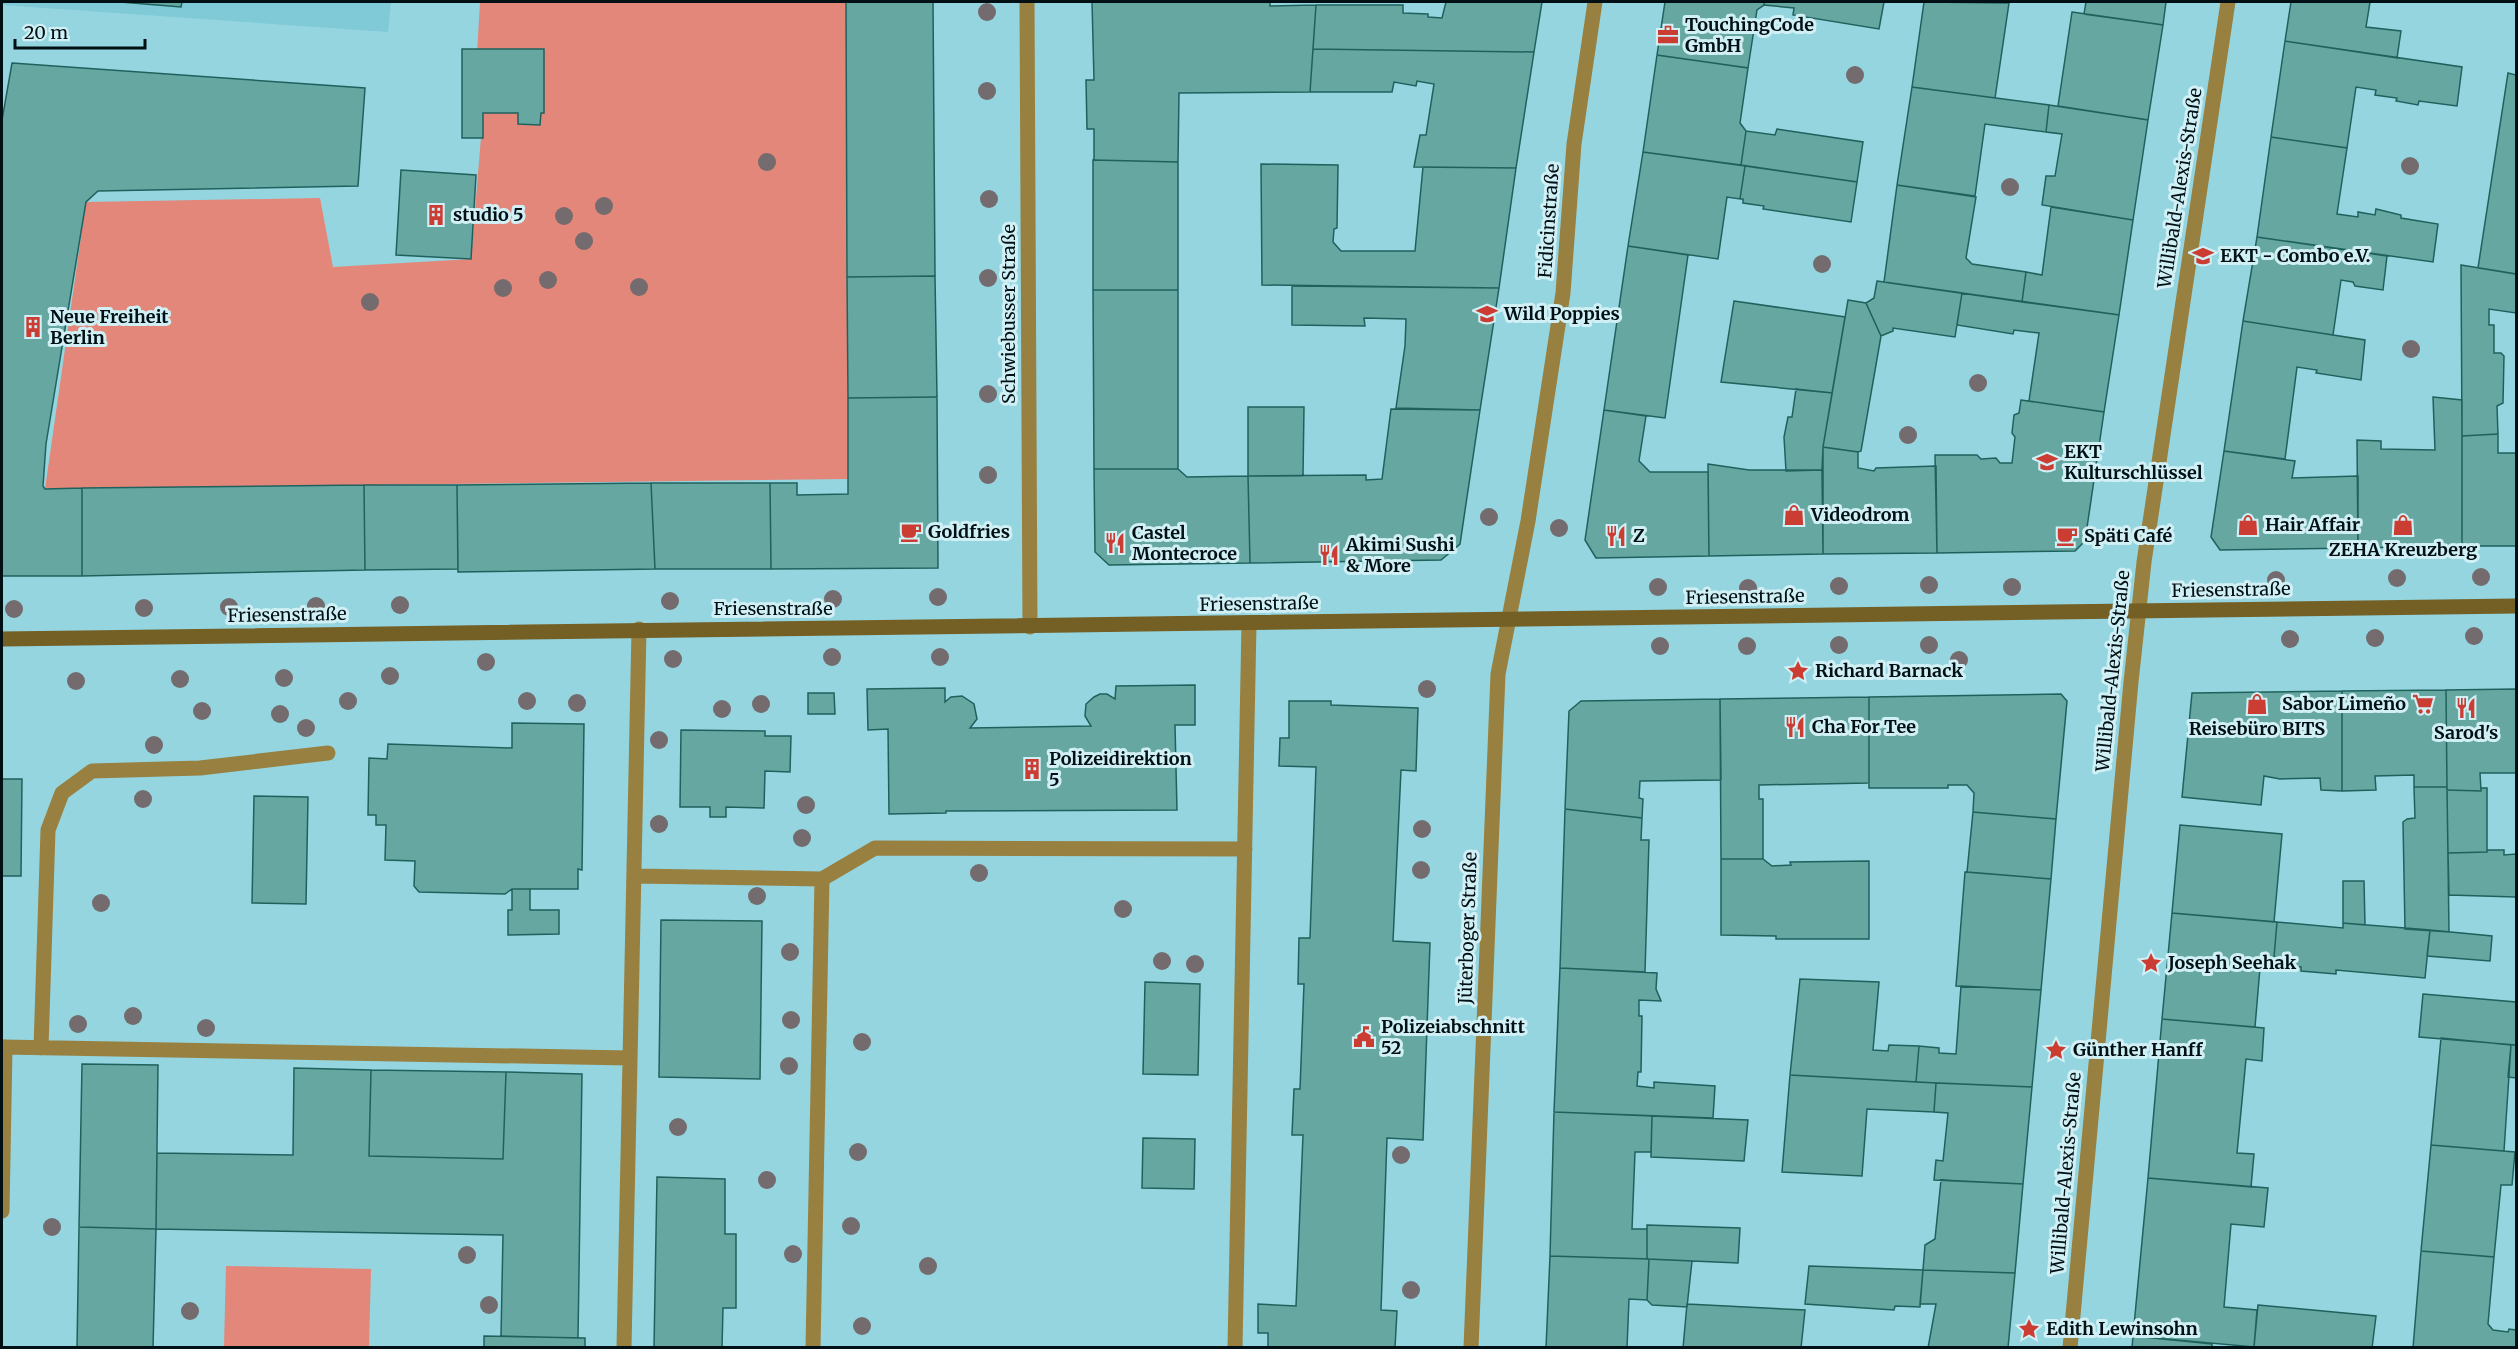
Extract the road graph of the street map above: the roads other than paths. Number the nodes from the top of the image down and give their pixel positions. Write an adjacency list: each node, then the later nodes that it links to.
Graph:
1 (1027, 2): 8 (street, Schwiebusser Straße)
2 (1595, 2): 6 (street, Fidicinstraße)
3 (2228, 2): 5 (street, Willibald-Alexis-Straße)
4 (2517, 606): 5 (street, Friesenstraße)
5 (2139, 611): 6 (street, Friesenstraße); 23 (street, Willibald-Alexis-Straße)
6 (1508, 620): 7 (street, Friesenstraße); 22 (street, Jüterboger Straße)
7 (1250, 623): 8 (street, Friesenstraße); 12 (street)
8 (1030, 627): 9 (street, Friesenstraße)
9 (639, 629): 10 (street, Friesenstraße); 13 (street)
10 (2, 639)
11 (328, 753): 16 (street)
12 (1245, 849): 14 (street); 21 (street)
13 (634, 876): 14 (street); 17 (street)
14 (822, 879): 20 (street)
15 (3, 1047): 16 (street); 18 (street)
16 (41, 1048): 17 (street)
17 (630, 1058): 19 (street)
18 (2, 1211)
19 (624, 1347)
20 (813, 1347)
21 (1235, 1347)
22 (1471, 1347)
23 (2070, 1347)

